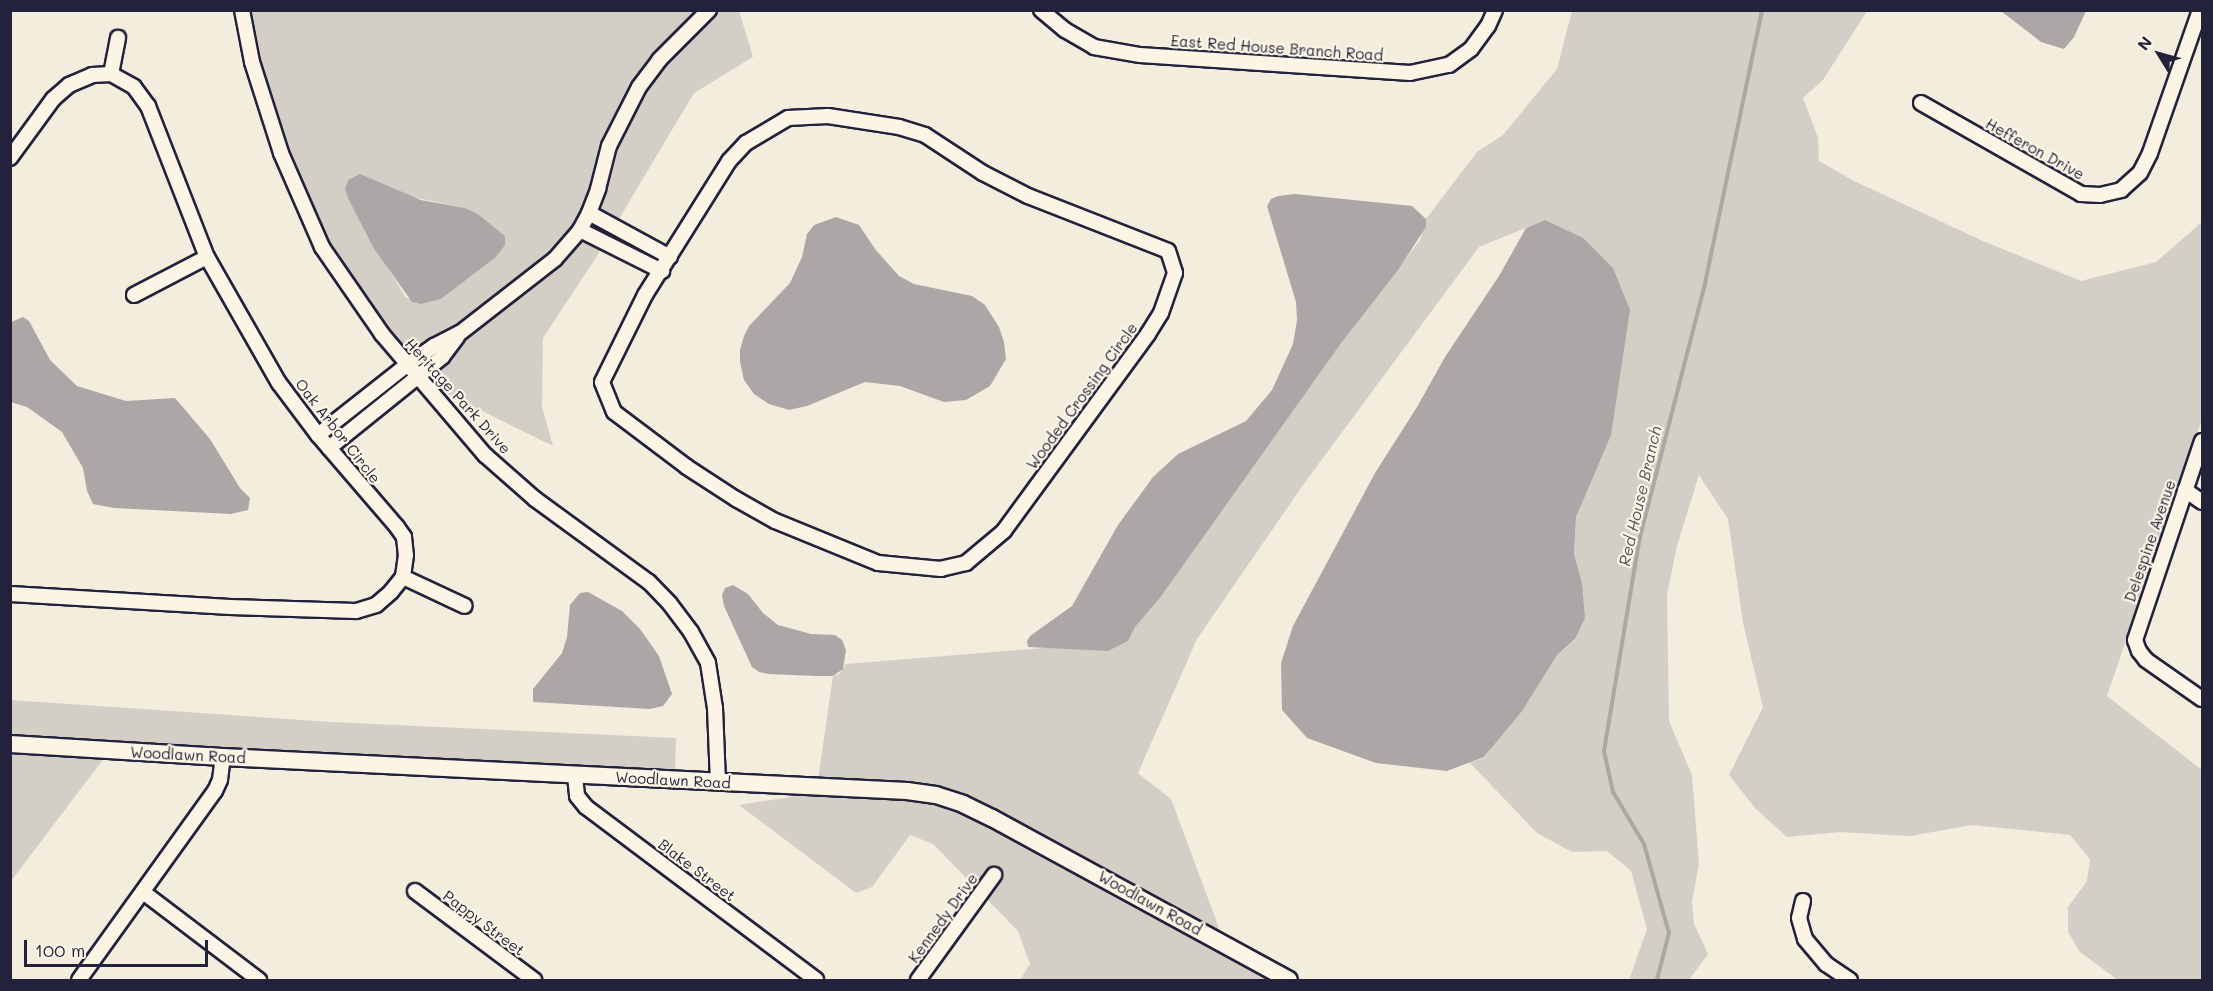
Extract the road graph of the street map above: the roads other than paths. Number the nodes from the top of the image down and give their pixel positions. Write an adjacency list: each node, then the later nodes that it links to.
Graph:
1 (242, 10): 17 (street, Heritage Park Drive)
2 (708, 10): 10 (street)
3 (1041, 10): 4 (street, East Red House Branch Road)
4 (1495, 10)
5 (2200, 10): 8 (street, Hefferon Drive)
6 (118, 38): 7 (street)
7 (111, 74): 9 (street); 12 (street, Oak Arbor Circle)
8 (1921, 103)
9 (10, 158)
10 (589, 213): 11 (street); 13 (street)
11 (580, 230): 14 (street); 16 (street)
12 (207, 257): 15 (street); 19 (street, Oak Arbor Circle)
13 (670, 257): 14 (street, Wooded Crossing Circle); 14 (street, Wooded Crossing Circle)
14 (662, 271)
15 (134, 295)
16 (460, 333): 17 (street); 18 (street)
17 (407, 365): 18 (street, Heritage Park Drive); 19 (street)
18 (417, 377): 21 (street); 31 (street, Heritage Park Drive)
19 (318, 435): 21 (street, Oak Arbor Circle)
20 (2202, 441): 22 (street, Delespine Avenue)
21 (329, 448): 24 (street, Oak Arbor Circle)
22 (2186, 490): 23 (street); 27 (street, Delespine Avenue)
23 (2202, 502)
24 (403, 577): 25 (street); 26 (street)
25 (10, 594)
26 (465, 606)
27 (2202, 699)
28 (10, 744): 29 (street, Woodlawn Road)
29 (223, 757): 30 (street, Woodlawn Road); 34 (street)
30 (575, 776): 31 (street, Woodlawn Road); 39 (street, Blake Street)
31 (718, 782): 41 (street, Woodlawn Road)
32 (994, 875): 40 (street, Kennedy Drive)
33 (415, 891): 38 (street, Pappy Street)
34 (143, 892): 36 (street); 37 (street)
35 (1803, 901): 42 (street)
36 (80, 981)
37 (259, 981)
38 (534, 981)
39 (816, 981)
40 (918, 981)
41 (1289, 981)
42 (1850, 981)

